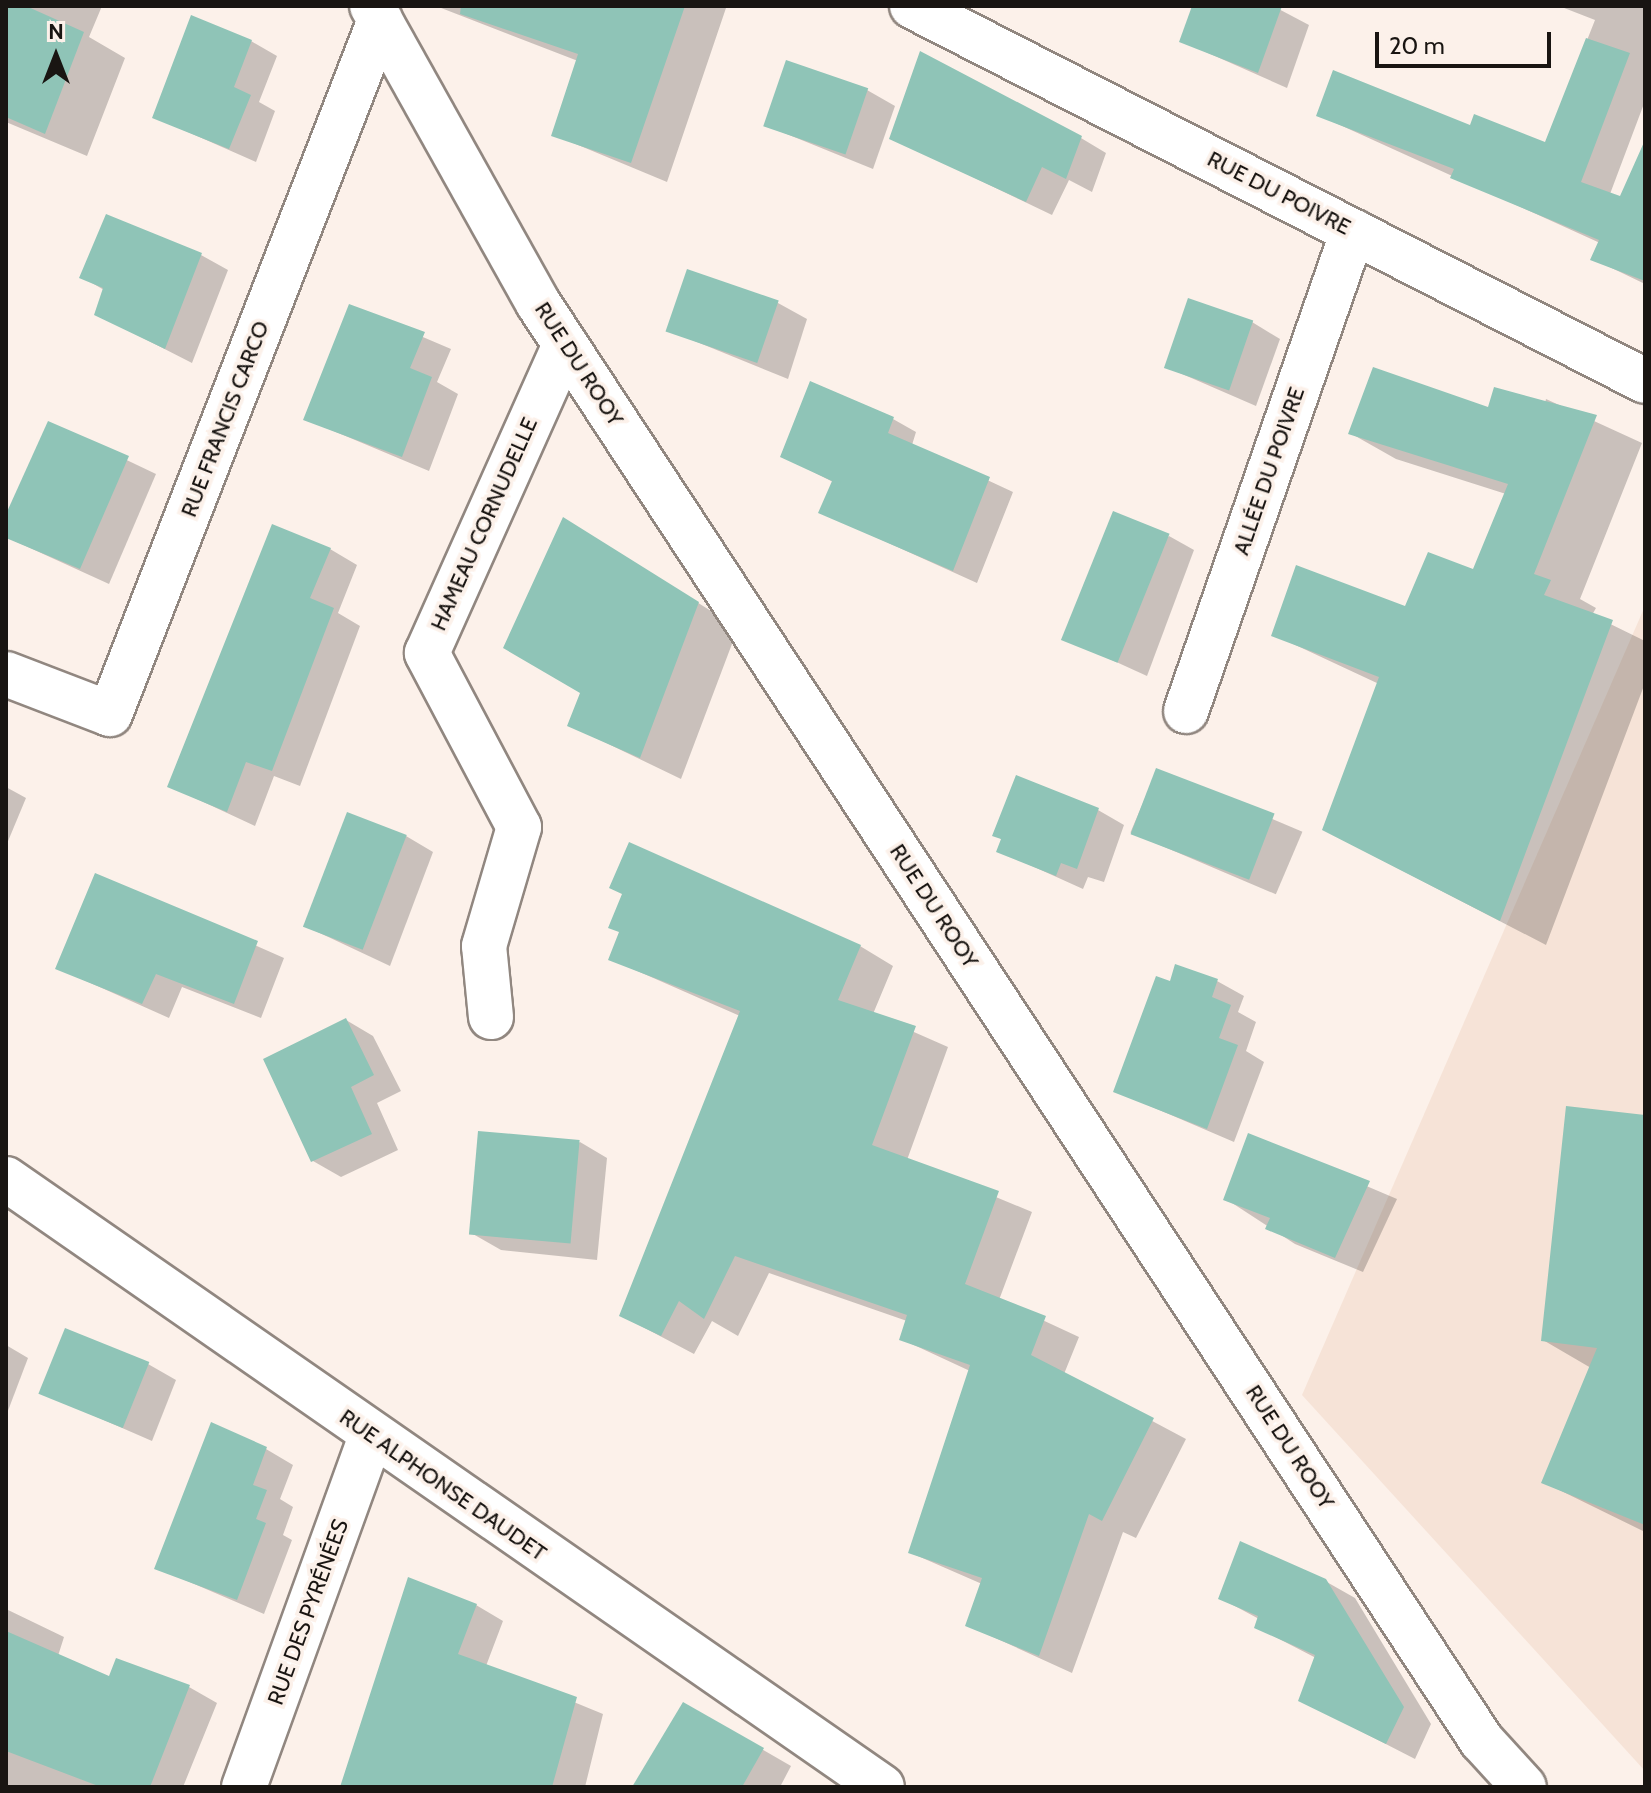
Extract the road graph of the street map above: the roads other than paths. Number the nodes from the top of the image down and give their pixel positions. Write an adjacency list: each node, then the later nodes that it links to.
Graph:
1 (912, 6): 3 (street, RUE DU POIVRE)
2 (376, 13): 4 (street, RUE DU ROOY); 6 (street, RUE FRANCIS CARCO)
3 (1353, 231): 5 (street, RUE DU POIVRE); 7 (street, ALLÉE DU POIVRE)
4 (565, 344): 8 (street, HAMEAU CORNUDELLE); 13 (street, RUE DU ROOY)
5 (1645, 381)
6 (6, 674)
7 (1186, 711)
8 (491, 1017)
9 (6, 1179): 10 (street, RUE ALPHONSE DAUDET)
10 (371, 1437): 11 (street, RUE DES PYRÉNÉES); 12 (street, RUE ALPHONSE DAUDET)
11 (244, 1787)
12 (882, 1787)
13 (1524, 1787)

